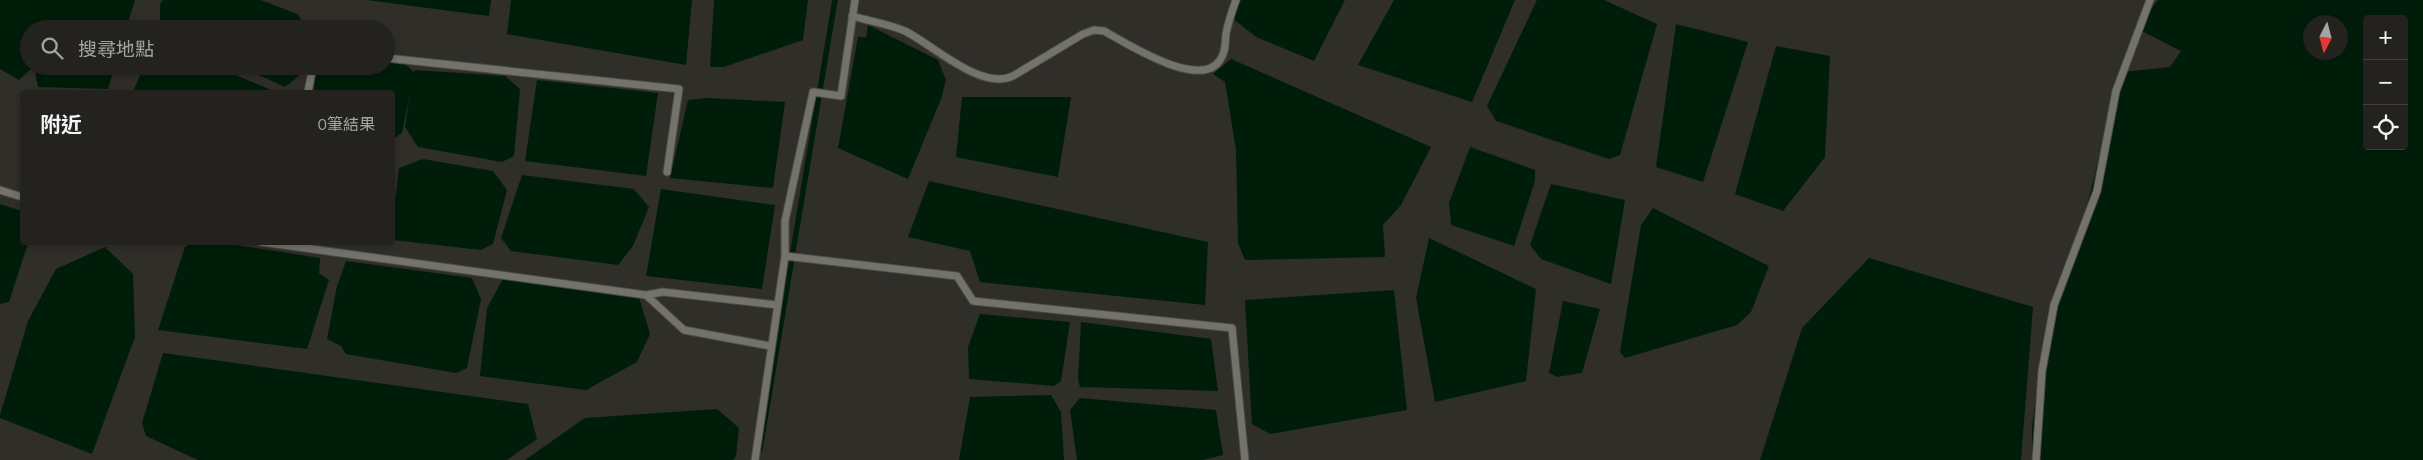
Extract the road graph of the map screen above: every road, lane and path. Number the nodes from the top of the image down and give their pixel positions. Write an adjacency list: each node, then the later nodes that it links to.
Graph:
1 (855, 0): 4 (lane)
2 (1236, 0): 4 (lane)
3 (2150, 0): 18 (lane)
4 (852, 16): 12 (lane)
5 (395, 59): 8 (lane)
6 (311, 75): 7 (lane)
7 (308, 90)
8 (667, 172)
9 (0, 190): 10 (lane)
10 (20, 196)
11 (304, 246): 13 (lane)
12 (785, 256): 14 (lane); 17 (lane)
13 (646, 295): 14 (lane); 15 (lane)
14 (777, 305): 15 (lane)
15 (770, 346): 16 (lane)
16 (755, 460)
17 (1246, 460)
18 (2036, 460)

